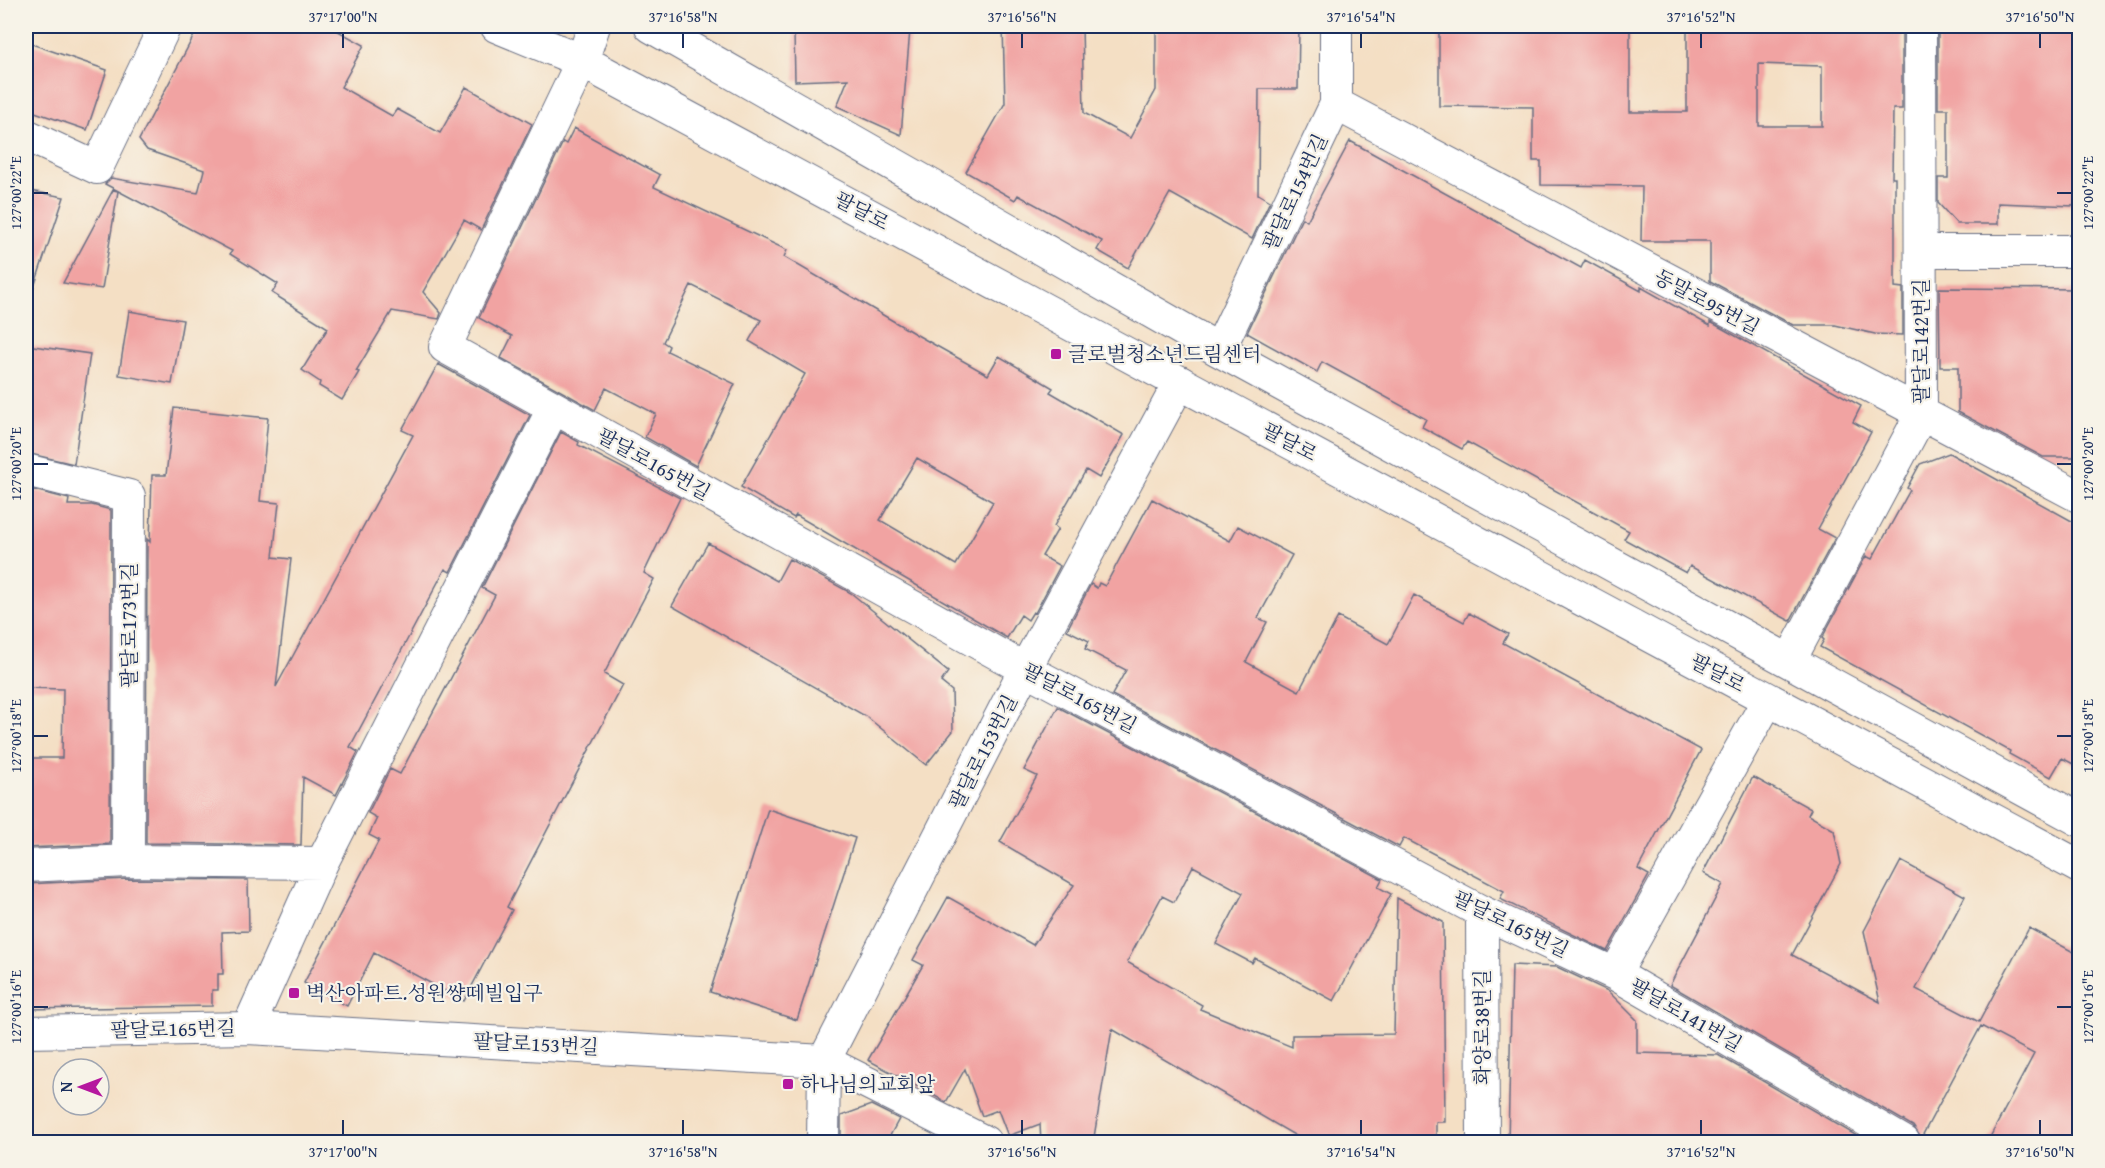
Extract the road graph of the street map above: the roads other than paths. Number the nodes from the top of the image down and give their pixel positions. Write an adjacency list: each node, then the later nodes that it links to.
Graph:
1 (165, 26): 9 (street)
2 (497, 26): 7 (main road, 팔달로)
3 (594, 26): 7 (street, 팔달로165번길)
4 (651, 26): 12 (main road)
5 (1336, 26): 8 (street, 팔달로154번길)
6 (1920, 26): 10 (street, 팔달로142번길)
7 (582, 61): 13 (main road, 팔달로); 14 (street, 팔달로165번길)
8 (1336, 104): 12 (street, 팔달로154번길); 15 (street, 동말로95번길)
9 (26, 135)
10 (1922, 251): 11 (street); 15 (street, 팔달로142번길)
11 (2079, 251)
12 (1219, 350): 18 (main road)
13 (1180, 382): 19 (street, 팔달로153번길); 20 (main road, 팔달로)
14 (553, 409): 19 (street, 팔달로165번길); 23 (street, 팔달로165번길)
15 (1921, 415): 17 (street, 동말로95번길); 18 (street, 팔달로142번길)
16 (26, 470): 22 (street, 팔달로173번길)
17 (2079, 497)
18 (1790, 660): 21 (main road)
19 (1025, 669): 26 (street, 팔달로165번길); 30 (street, 팔달로153번길)
20 (1768, 700): 25 (main road, 팔달로); 27 (street, 팔달로141번길)
21 (2079, 820)
22 (128, 861): 23 (street); 24 (street)
23 (322, 863): 28 (street, 팔달로165번길)
24 (26, 866)
25 (2079, 867)
26 (1482, 912): 27 (street, 팔달로165번길); 33 (street, 화양로38번길)
27 (1615, 974): 34 (street, 팔달로141번길)
28 (248, 1028): 29 (street, 팔달로165번길); 30 (street, 팔달로153번길)
29 (26, 1032)
30 (824, 1061): 31 (street, 팔달로153번길); 32 (street, 팔달로153번길)
31 (822, 1143)
32 (985, 1143)
33 (1482, 1143)
34 (1904, 1143)

